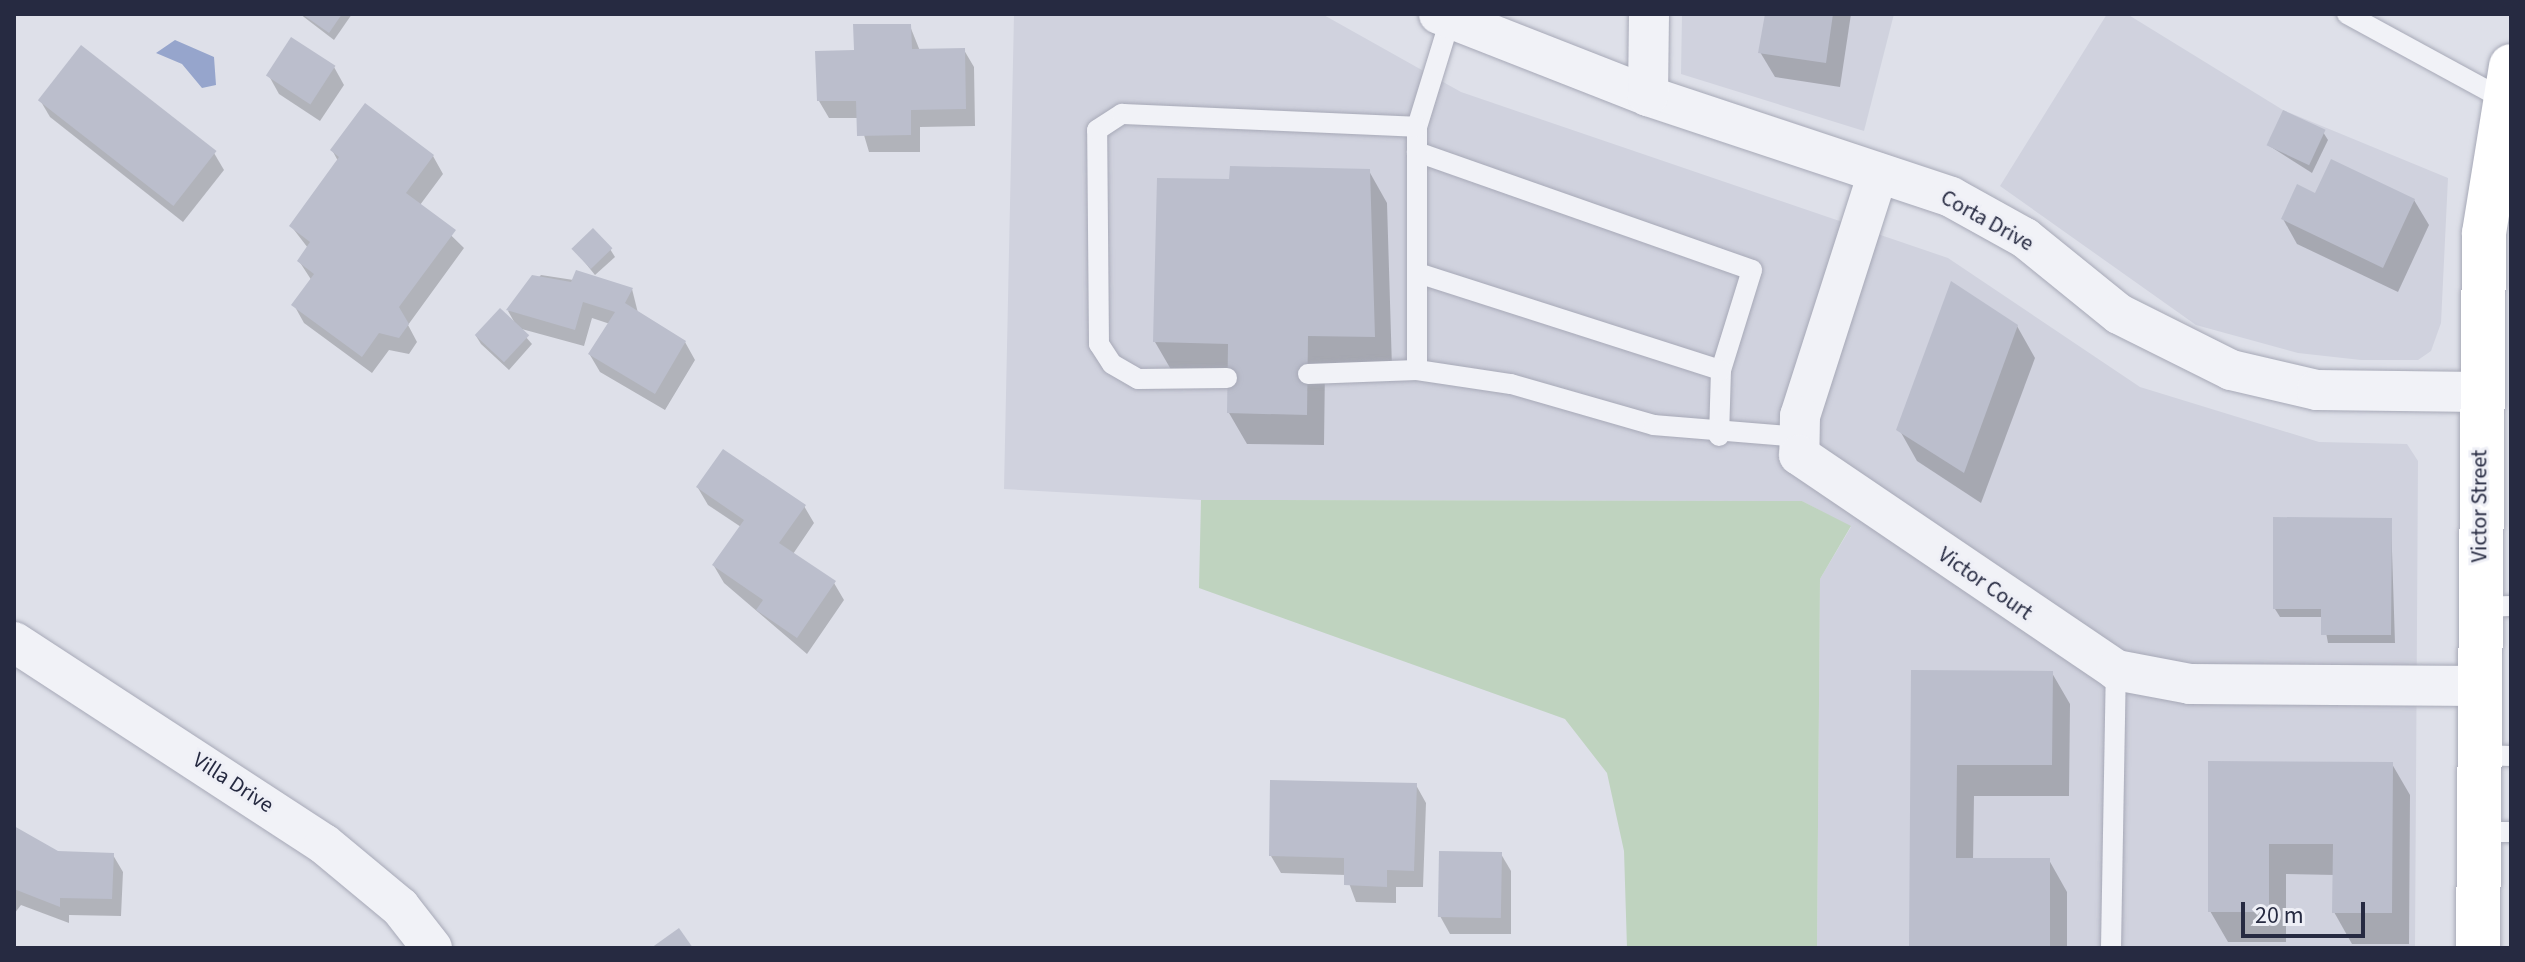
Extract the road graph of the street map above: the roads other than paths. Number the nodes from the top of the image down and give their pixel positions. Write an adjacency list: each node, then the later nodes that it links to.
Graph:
1 (1649, 14): 5 (street)
2 (2347, 14): 4 (lane)
3 (1444, 17): 5 (street, Corta Drive); 6 (lane)
4 (2506, 82): 9 (street, Victor Street)
5 (1648, 96): 8 (street, Corta Drive)
6 (1417, 127): 7 (lane); 14 (lane)
7 (1417, 152): 10 (lane); 12 (lane)
8 (1878, 173): 15 (street, Corta Drive); 17 (street)
9 (2499, 213): 15 (street, Victor Street)
10 (1418, 273): 11 (lane); 12 (lane)
11 (1417, 370): 13 (lane); 16 (lane)
12 (1721, 370): 16 (lane)
13 (1308, 374)
14 (1227, 378)
15 (2496, 392): 18 (street, Victor Street)
16 (1719, 436): 17 (lane)
17 (1800, 437): 20 (street, Victor Court)
18 (2495, 607): 21 (street, Victor Street)
19 (14, 642): 24 (street, Villa Drive)
20 (2116, 670): 21 (street, Victor Court); 25 (lane)
21 (2479, 686): 22 (street, Victor Street)
22 (2495, 756): 23 (street, Victor Street)
23 (2494, 832): 26 (street, Victor Street)
24 (432, 948)
25 (2111, 948)
26 (2478, 948)

